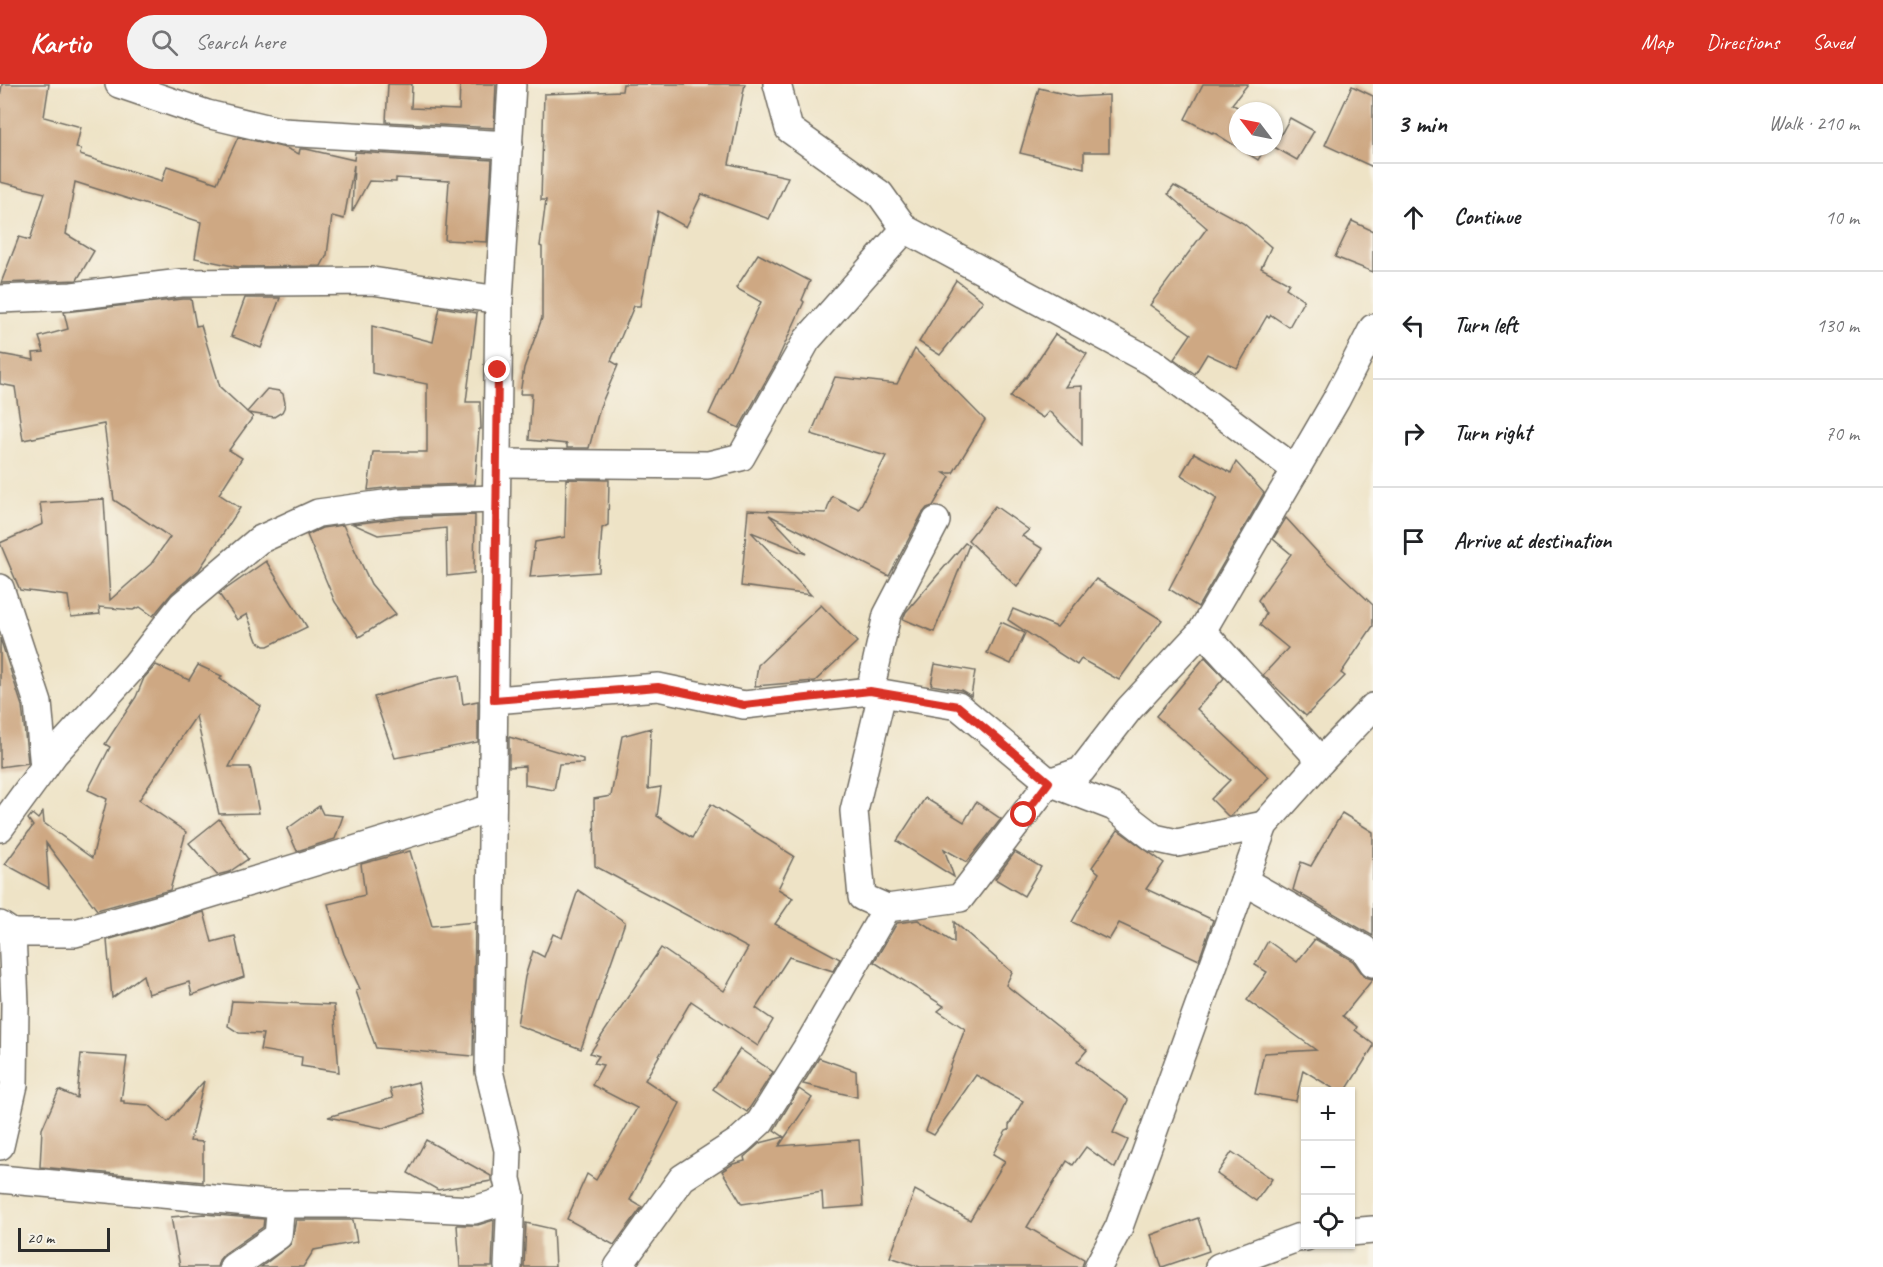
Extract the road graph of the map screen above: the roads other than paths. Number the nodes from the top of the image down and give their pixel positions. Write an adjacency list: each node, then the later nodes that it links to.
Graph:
1 (119, 84): 4 (street)
2 (512, 84): 4 (street)
3 (777, 84): 5 (street)
4 (508, 145): 7 (street)
5 (905, 229): 9 (street); 10 (street)
6 (0, 299): 7 (street)
7 (499, 300): 9 (street)
8 (1373, 328): 10 (street)
9 (497, 463): 11 (street)
10 (1296, 470): 14 (street)
11 (496, 499): 16 (street); 19 (street)
12 (936, 521): 15 (street)
13 (0, 588): 19 (street)
14 (1202, 631): 18 (street); 20 (street)
15 (876, 693): 16 (street); 20 (street); 25 (street)
16 (494, 700): 21 (street)
17 (1373, 707): 18 (street)
18 (1321, 761): 22 (street)
19 (44, 768): 23 (street)
20 (1049, 782): 22 (street); 25 (street)
21 (492, 808): 26 (street); 30 (street)
22 (1264, 825): 24 (street)
23 (0, 828)
24 (1244, 881): 27 (street); 38 (street)
25 (886, 908): 37 (street)
26 (6, 929): 28 (street)
27 (1373, 963)
28 (0, 1146)
29 (0, 1179): 31 (street)
30 (511, 1196): 31 (street); 36 (street)
31 (281, 1204): 35 (street)
32 (1373, 1230): 33 (street)
33 (1355, 1232)
34 (1301, 1238): 39 (street)
35 (233, 1267)
36 (508, 1267)
37 (618, 1267)
38 (1098, 1267)
39 (1219, 1267)

